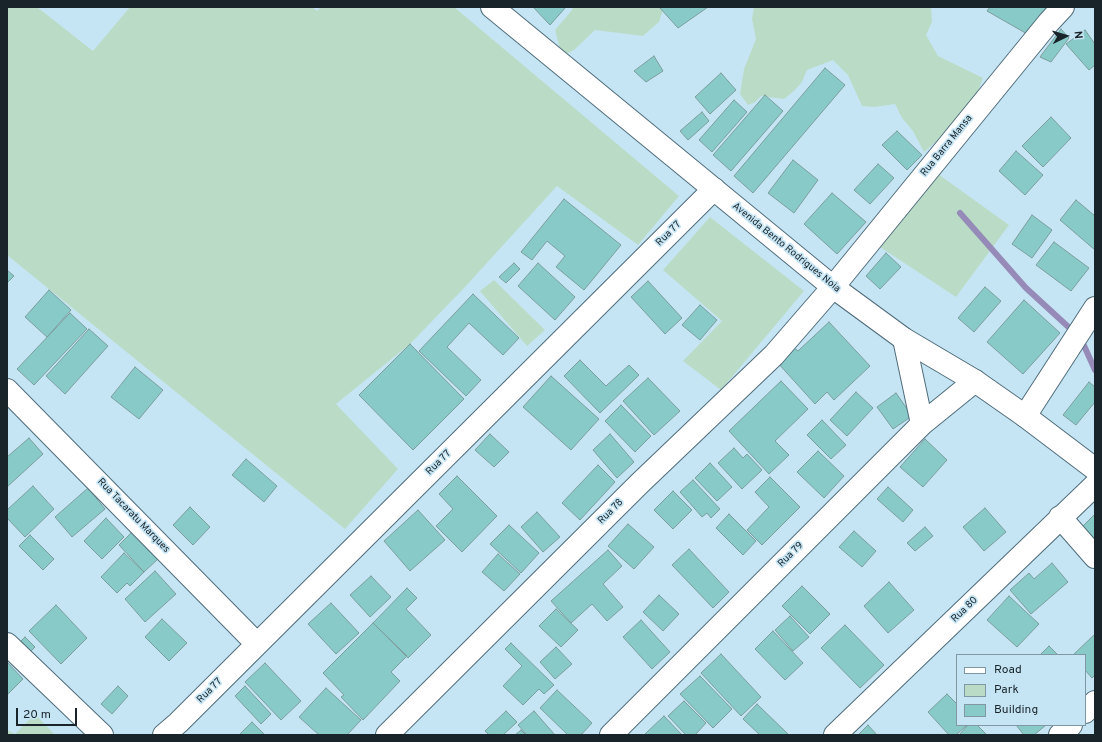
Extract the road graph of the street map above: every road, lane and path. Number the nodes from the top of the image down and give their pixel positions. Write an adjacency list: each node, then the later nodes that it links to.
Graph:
1 (492, 7): 3 (street, Avenida Bento Rodrigues Noia)
2 (1063, 7): 4 (street, Rua Barra Mansa)
3 (714, 189): 4 (street, Avenida Bento Rodrigues Noia); 16 (street, Rua 77)
4 (833, 287): 6 (street, Avenida Bento Rodrigues Noia); 22 (street, Rua 78)
5 (1095, 308): 9 (street)
6 (904, 339): 7 (street, Avenida Bento Rodrigues Noia); 10 (street)
7 (975, 381): 9 (street, Avenida Bento Rodrigues Noia); 10 (street, Rua 79)
8 (7, 390): 16 (street, Rua Tacaratu Marques)
9 (1025, 416): 11 (street, Avenida Bento Rodrigues Noia)
10 (922, 424): 23 (street, Rua 79)
11 (1095, 469)
12 (1095, 485): 13 (street, Rua 80)
13 (1060, 517): 14 (street); 24 (street, Rua 80)
14 (1095, 557)
15 (7, 644): 21 (street)
16 (257, 644): 20 (street, Rua 77)
17 (1095, 702): 18 (street)
18 (1086, 711)
19 (1070, 726): 25 (street)
20 (177, 731)
21 (102, 735)
22 (387, 735)
23 (611, 735)
24 (835, 735)
25 (1060, 735)

